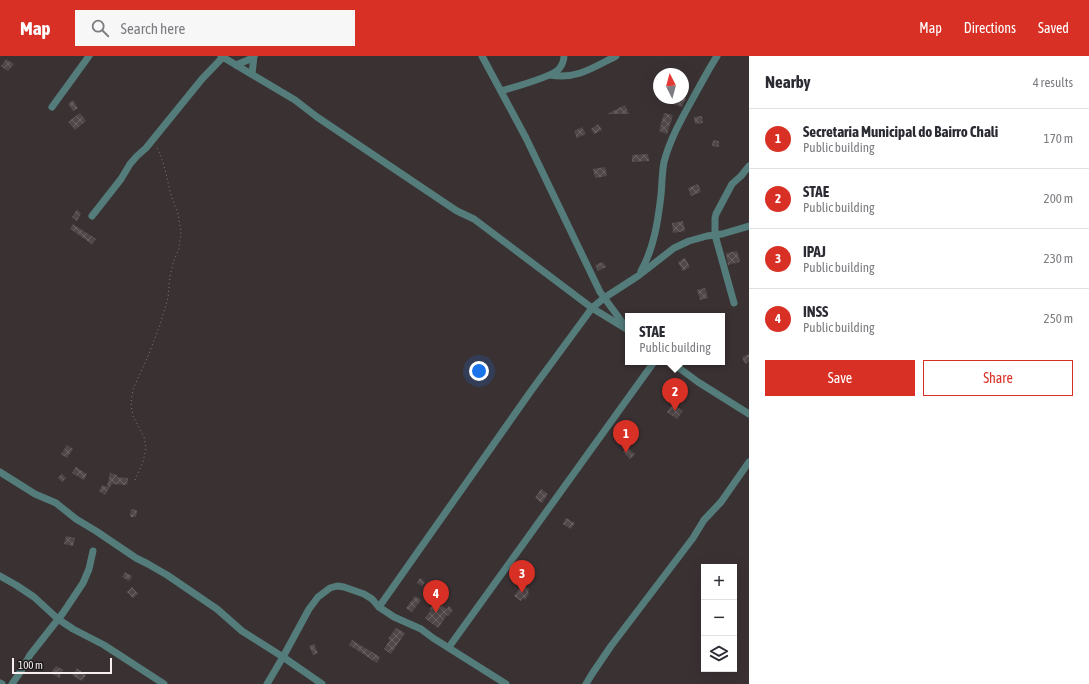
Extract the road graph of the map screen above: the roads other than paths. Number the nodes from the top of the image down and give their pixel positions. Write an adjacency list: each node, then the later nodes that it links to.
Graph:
1 (89, 56): 12 (street)
2 (254, 56): 8 (street); 9 (street)
3 (482, 56): 11 (street)
4 (564, 56): 10 (street)
5 (616, 56): 10 (street)
6 (717, 56): 17 (street)
7 (222, 57): 8 (street); 14 (street)
8 (236, 65): 9 (street)
9 (252, 74): 20 (street)
10 (550, 75): 11 (street)
11 (501, 91): 18 (street)
12 (52, 107)
13 (749, 166): 16 (street)
14 (92, 216)
15 (749, 226): 16 (street)
16 (714, 235): 17 (street); 19 (street)
17 (638, 276): 18 (street)
18 (604, 298): 20 (street); 21 (street)
19 (734, 303)
20 (592, 308): 22 (street); 30 (street)
21 (625, 326)
22 (625, 328)
23 (652, 365): 32 (street)
24 (675, 365): 25 (street)
25 (749, 414)
26 (749, 462): 39 (street)
27 (0, 472): 33 (street)
28 (93, 551): 31 (street)
29 (0, 576): 31 (street)
30 (380, 607): 32 (street); 33 (street)
31 (58, 619): 34 (street); 35 (street)
32 (449, 647): 38 (street)
33 (283, 657): 36 (street); 37 (street)
34 (12, 684)
35 (164, 684)
36 (267, 684)
37 (322, 684)
38 (506, 684)
39 (586, 684)

